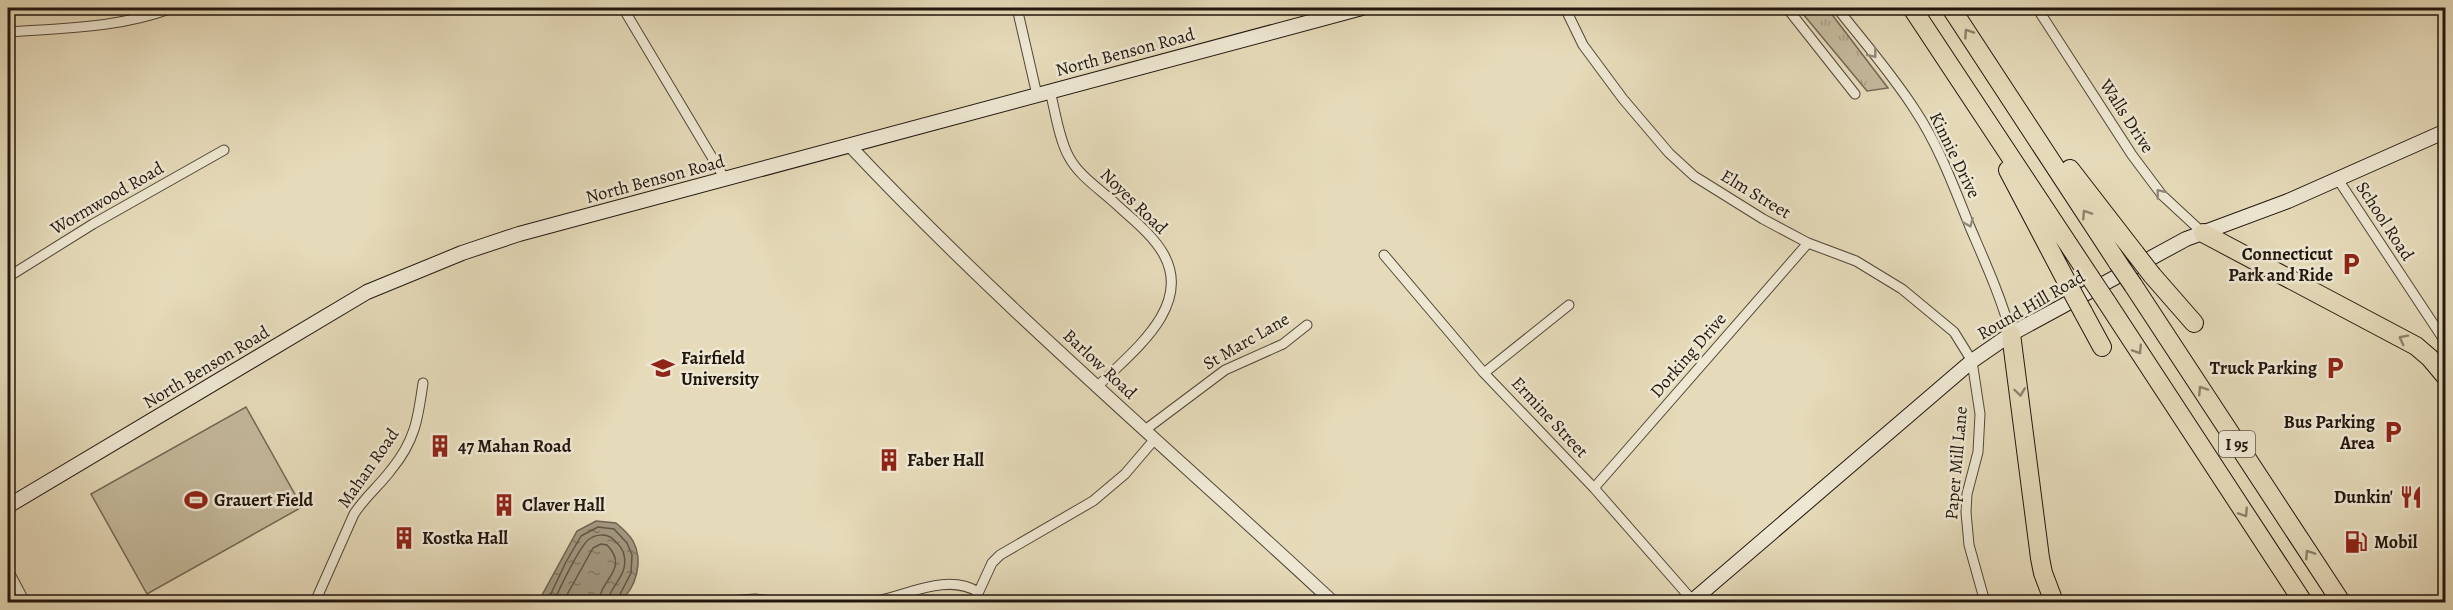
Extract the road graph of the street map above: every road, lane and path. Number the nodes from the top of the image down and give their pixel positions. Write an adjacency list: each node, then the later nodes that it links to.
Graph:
1 (172, 8): 11 (street)
2 (623, 8): 20 (street)
3 (1017, 8): 14 (street, Noyes Road)
4 (1362, 8): 14 (main road, North Benson Road)
5 (1565, 8): 22 (street, Elm Street)
6 (1787, 8): 15 (street)
7 (1837, 8): 28 (street, Kinnie Drive, one-way to 28)
8 (1912, 8): 13 (highway, I 95)
9 (1951, 8): 12 (highway, I 95, one-way to 9)
10 (2037, 8): 21 (street, Walls Drive, one-way to 10)
11 (8, 32)
12 (1983, 55): 26 (highway, bridge); 53 (highway, I 95, one-way to 12, bridge)
13 (1958, 76): 30 (highway, bridge); 52 (highway, I 95, one-way to 52, bridge)
14 (1044, 93): 17 (main road, North Benson Road); 35 (street, Noyes Road)
15 (1855, 94)
16 (2445, 131): 19 (main road, Round Hill Road)
17 (849, 145): 20 (main road, North Benson Road); 35 (street, Barlow Road)
18 (224, 150): 24 (street, Wormwood Road)
19 (2337, 178): 21 (main road, Round Hill Road); 29 (street, School Road)
20 (725, 179): 39 (main road, North Benson Road)
21 (2203, 233): 28 (main road, Round Hill Road); 33 (highway, one-way to 21)
22 (1808, 243): 31 (street, Elm Street); 38 (street, Dorking Drive)
23 (1384, 255): 32 (street, Ermine Street)
24 (8, 275)
25 (1569, 305): 32 (street)
26 (2194, 323)
27 (1307, 325): 36 (street, St Marc Lane)
28 (2011, 334): 31 (main road, Round Hill Road); 51 (highway, one-way to 51)
29 (2445, 343)
30 (2102, 347)
31 (1972, 361): 42 (main road, Round Hill Road); 50 (street, Paper Mill Lane)
32 (1485, 373): 38 (street, Ermine Street)
33 (2445, 377)
34 (423, 383): 44 (street, Mahan Road)
35 (1098, 386): 36 (street, Barlow Road)
36 (1145, 430): 37 (street, Barlow Road)
37 (1154, 440): 41 (street); 49 (street, Barlow Road)
38 (1594, 488): 42 (street, Ermine Street)
39 (8, 506)
40 (8, 570): 43 (street)
41 (978, 592): 47 (street); 48 (street)
42 (1692, 602)
43 (25, 603)
44 (315, 603)
45 (714, 603): 46 (street)
46 (782, 603)
47 (871, 603)
48 (974, 603)
49 (1333, 603)
50 (1985, 603)
51 (2054, 603)
52 (2303, 603)
53 (2341, 603)

